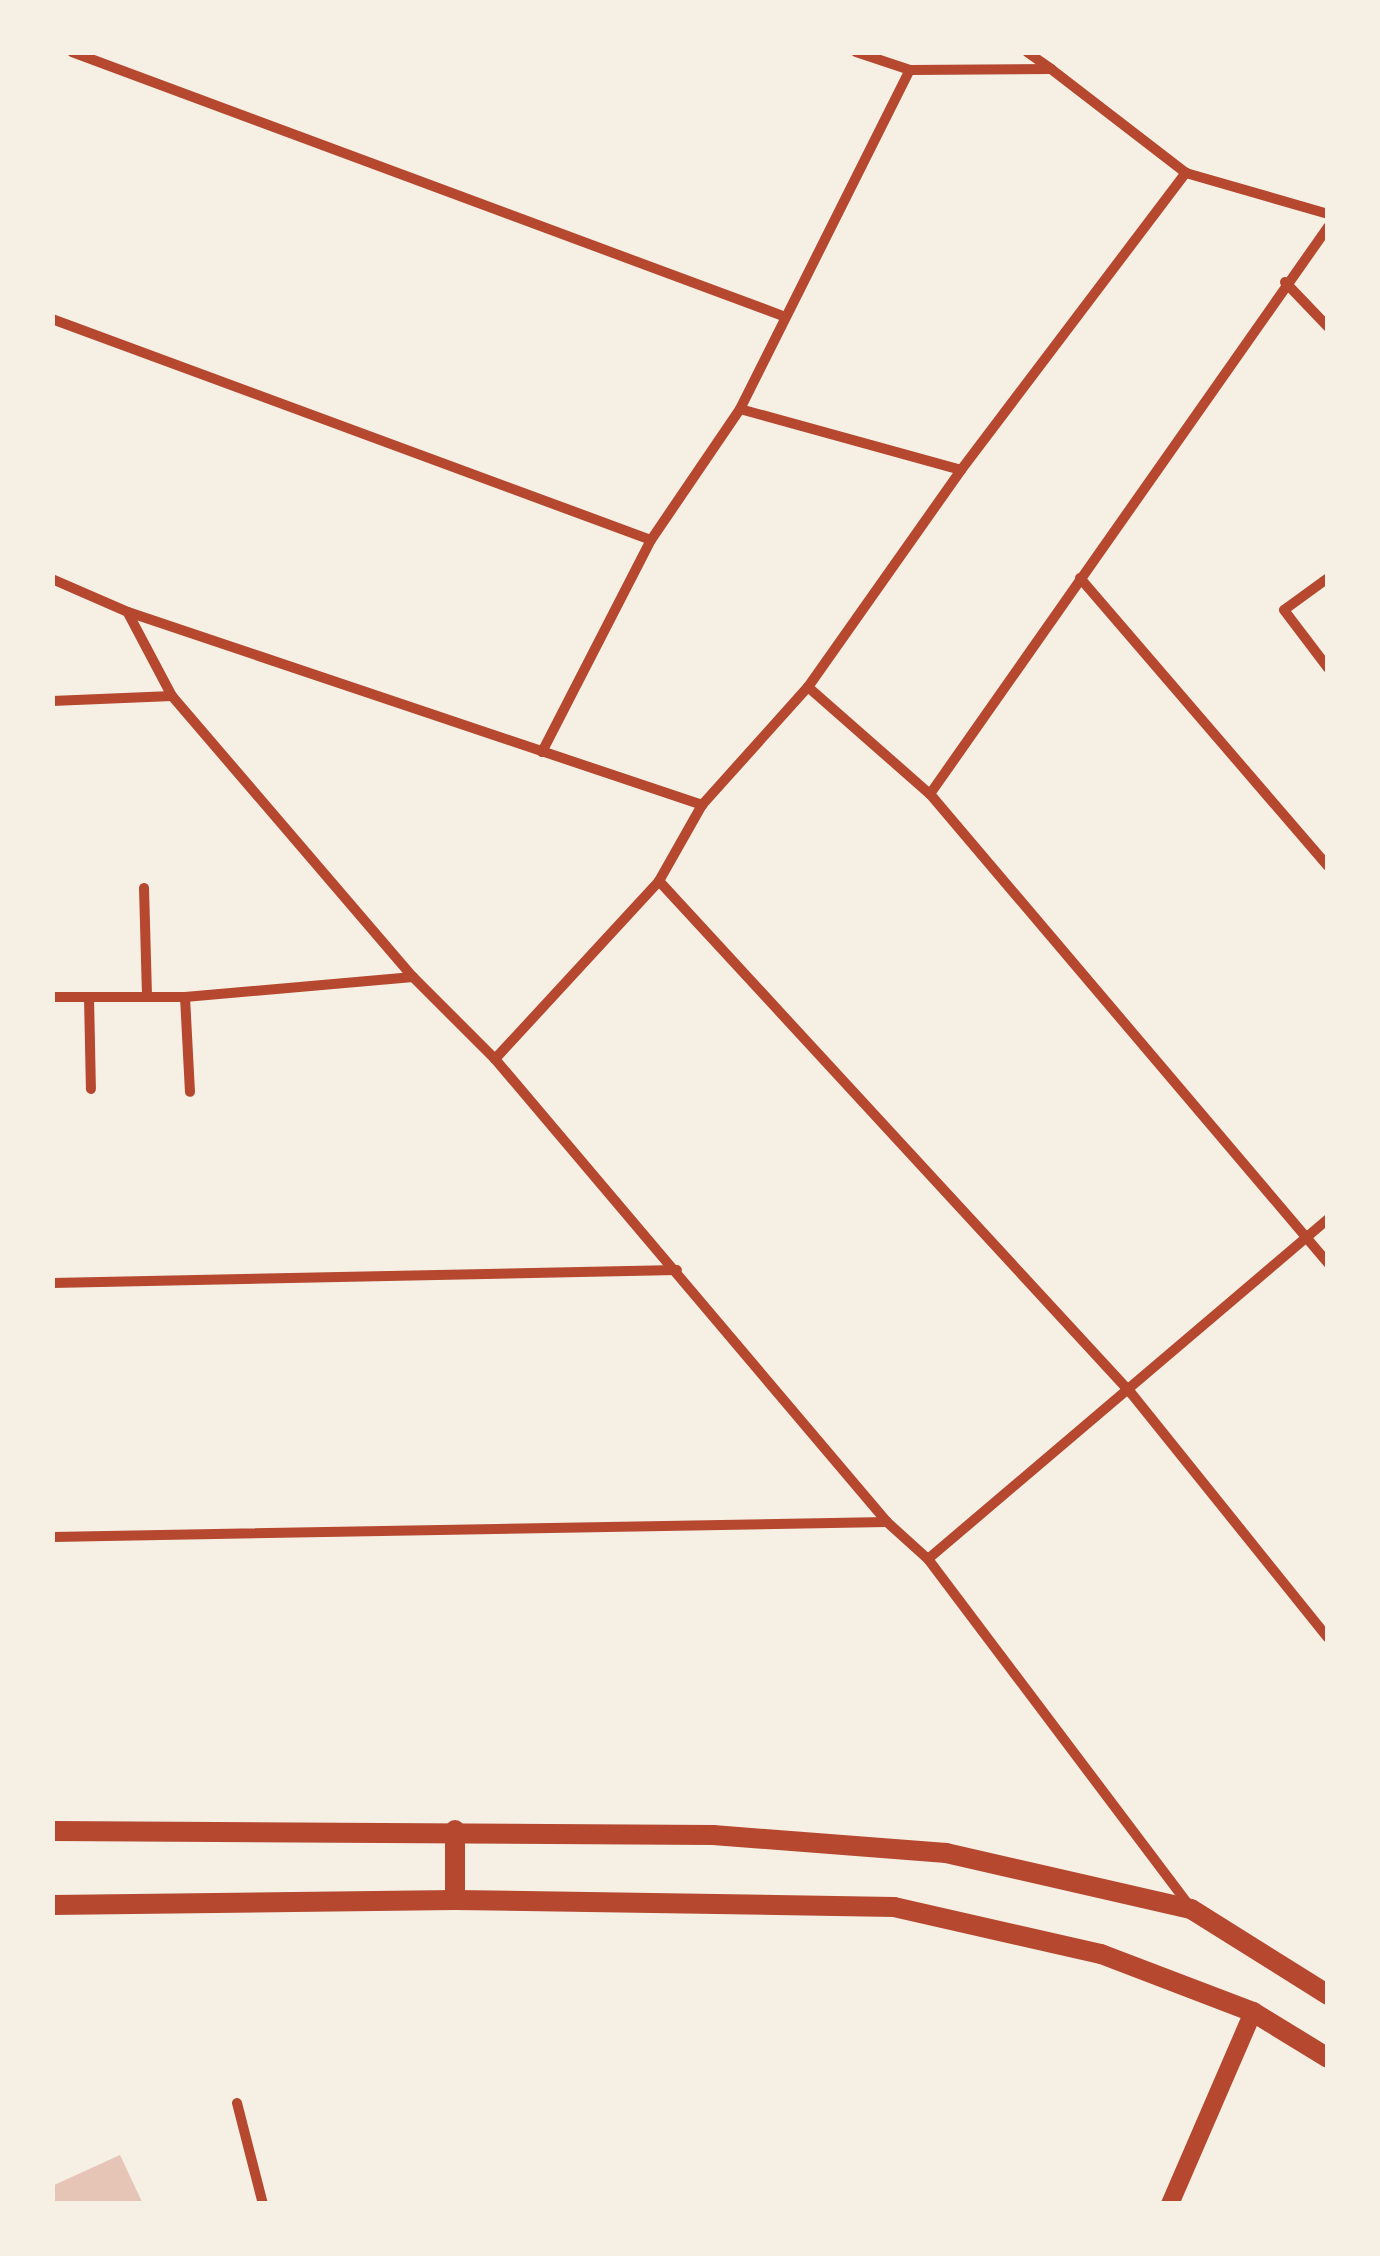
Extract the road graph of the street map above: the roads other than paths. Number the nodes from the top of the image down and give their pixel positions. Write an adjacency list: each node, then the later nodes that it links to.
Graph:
1 (72, 52): 10 (street)
2 (856, 52): 5 (street)
3 (1027, 52): 4 (street)
4 (1052, 69): 5 (street); 6 (street)
5 (910, 70): 10 (street)
6 (1186, 173): 7 (street); 14 (street)
7 (1328, 214)
8 (1328, 228): 9 (street)
9 (1285, 282): 12 (street); 16 (street)
10 (783, 316): 13 (street)
11 (52, 320): 15 (street)
12 (1328, 327)
13 (740, 408): 14 (street); 15 (street)
14 (961, 470): 21 (street)
15 (651, 540): 24 (street)
16 (1080, 578): 25 (street); 27 (street)
17 (1328, 578): 20 (street)
18 (52, 579): 19 (street)
19 (128, 612): 22 (street); 24 (street)
20 (1328, 668)
21 (808, 688): 25 (street); 26 (street)
22 (172, 696): 23 (street); 30 (street)
23 (52, 701)
24 (542, 752): 26 (street)
25 (930, 794): 39 (street)
26 (702, 804): 28 (street)
27 (1327, 864)
28 (659, 880): 35 (street); 43 (street)
29 (144, 888): 34 (street)
30 (413, 978): 31 (street); 35 (street)
31 (185, 996): 34 (street); 37 (street)
32 (52, 997): 33 (street)
33 (89, 997): 34 (street); 36 (street)
34 (147, 997)
35 (496, 1060): 41 (street)
36 (91, 1089)
37 (190, 1092)
38 (1328, 1219): 39 (street)
39 (1306, 1238): 40 (street); 43 (street)
40 (1328, 1263)
41 (677, 1270): 42 (street); 44 (street)
42 (52, 1283)
43 (1130, 1393): 46 (street); 47 (street)
44 (888, 1522): 45 (street); 46 (street)
45 (52, 1536)
46 (928, 1559): 52 (street)
47 (1328, 1638)
48 (455, 1830): 49 (main road); 50 (main road); 52 (main road)
49 (52, 1831)
50 (455, 1900): 51 (main road); 54 (main road)
51 (52, 1905)
52 (1191, 1909): 53 (main road)
53 (1328, 1995)
54 (1252, 2012): 55 (main road); 58 (street)
55 (1328, 2058)
56 (237, 2102): 57 (street)
57 (263, 2204)
58 (1170, 2204)

